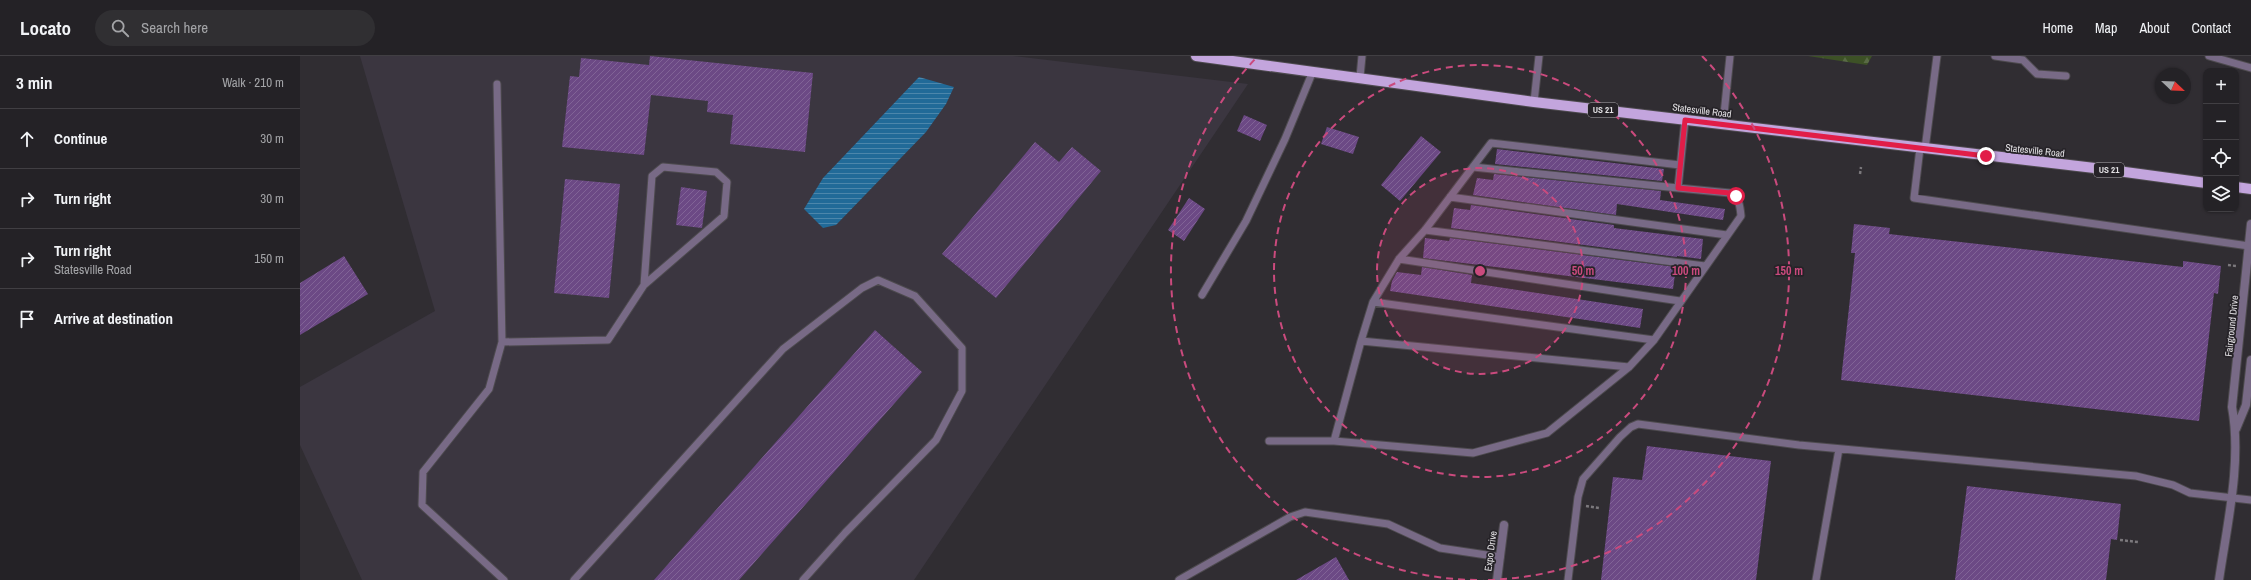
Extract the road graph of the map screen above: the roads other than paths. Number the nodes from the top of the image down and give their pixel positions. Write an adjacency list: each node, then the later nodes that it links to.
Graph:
1 (1196, 56): 9 (main road, Statesville Road / US 21)
2 (1362, 56): 11 (lane)
3 (1539, 56): 13 (lane)
4 (1730, 56): 15 (lane)
5 (1937, 56): 16 (lane)
6 (1995, 56): 10 (lane)
7 (2209, 56): 8 (lane)
8 (2251, 68)
9 (1313, 71): 11 (main road, Statesville Road / US 21); 31 (lane)
10 (2066, 76)
11 (1360, 77): 13 (main road, Statesville Road / US 21)
12 (497, 84): 36 (lane)
13 (1534, 102): 14 (main road, Statesville Road / US 21)
14 (1685, 120): 15 (main road, Statesville Road / US 21); 17 (lane)
15 (1723, 124): 16 (main road, Statesville Road / US 21)
16 (1922, 149): 19 (main road, Statesville Road / US 21); 27 (lane)
17 (1680, 165): 18 (lane); 21 (lane)
18 (1473, 167): 21 (lane); 23 (lane)
19 (2203, 183)
20 (2239, 187): 22 (main road)
21 (1678, 188): 26 (lane)
22 (2251, 189)
23 (1450, 197): 25 (lane); 26 (lane)
24 (2251, 224): 27 (street, Fairground Drive)
25 (1425, 230): 28 (lane); 29 (lane)
26 (1727, 235): 29 (lane)
27 (2249, 246): 39 (street, Fairground Drive)
28 (1399, 259): 32 (lane); 33 (lane)
29 (1705, 266): 32 (lane)
30 (644, 285): 30 (lane); 36 (lane)
31 (1202, 295)
32 (1680, 301): 35 (lane)
33 (1373, 302): 34 (lane); 35 (lane)
34 (1361, 340): 38 (lane); 41 (lane)
35 (1654, 340): 38 (lane)
36 (502, 342): 47 (lane)
37 (2251, 360): 39 (street, Fairground Drive)
38 (1629, 367): 41 (lane)
39 (2236, 429): 43 (street, Fairground Drive)
40 (1269, 440): 41 (lane)
41 (1334, 441)
42 (1839, 449): 43 (lane); 52 (lane); 53 (lane)
43 (2231, 498): 44 (lane); 54 (street, Fairground Drive)
44 (2251, 500)
45 (1504, 525): 46 (street, Expo Drive)
46 (1500, 556): 50 (lane); 51 (street, Expo Drive)
47 (504, 580)
48 (574, 580): 49 (lane)
49 (803, 580)
50 (1179, 580)
51 (1497, 580)
52 (1568, 580)
53 (1816, 580)
54 (2219, 580)

